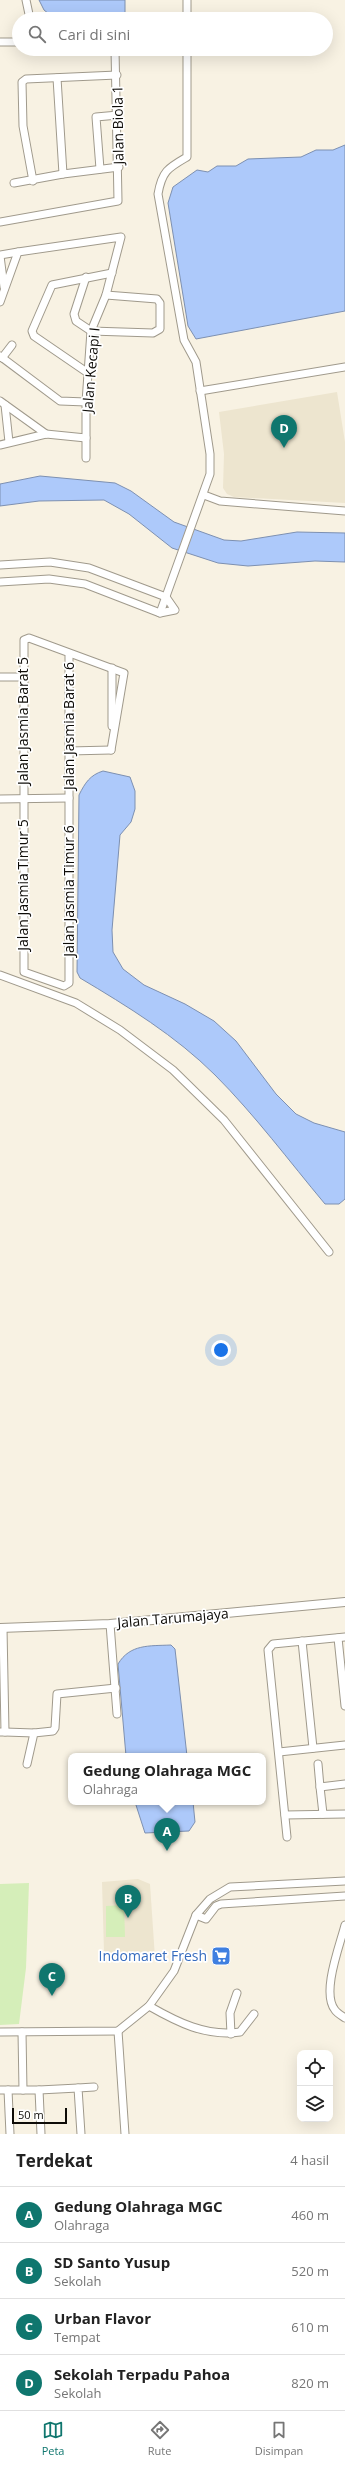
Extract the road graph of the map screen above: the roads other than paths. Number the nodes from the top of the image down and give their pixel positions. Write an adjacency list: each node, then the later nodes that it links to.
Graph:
1 (26, 0): 3 (street)
2 (187, 0): 4 (street)
3 (29, 12)
4 (187, 12)
5 (0, 42): 6 (street)
6 (12, 42)
7 (116, 56): 9 (street, Jalan Biola 1)
8 (187, 56): 30 (street)
9 (117, 75): 10 (street); 11 (street, Jalan Biola 1)
10 (57, 78): 14 (street); 15 (street)
11 (118, 115): 12 (street, Jalan Biola 1); 13 (street)
12 (119, 167): 13 (street); 17 (street, Jalan Biola 1)
13 (100, 169): 14 (street)
14 (63, 174): 15 (street)
15 (32, 180): 16 (street)
16 (14, 183)
17 (0, 222)
18 (18, 252): 19 (street); 20 (street, Jalan Kecapi I); 22 (street)
19 (0, 255): 22 (street)
20 (112, 273): 21 (street); 23 (street, Jalan Kecapi I)
21 (86, 277): 25 (street); 29 (street)
22 (4, 289): 24 (street)
23 (106, 295): 25 (street, Jalan Kecapi I); 25 (street)
24 (0, 302)
25 (91, 331): 29 (street, Jalan Kecapi I)
26 (12, 345): 27 (street)
27 (1, 357): 31 (street)
28 (345, 367): 30 (street)
29 (88, 373): 31 (street, Jalan Kecapi I)
30 (200, 391): 38 (street)
31 (86, 402): 34 (street, Jalan Kecapi I)
32 (2, 403): 33 (street); 35 (street)
33 (46, 434): 34 (street); 35 (street)
34 (86, 438): 37 (street, Jalan Kecapi I)
35 (9, 442): 36 (street)
36 (0, 445)
37 (86, 458)
38 (204, 495): 39 (street); 42 (street)
39 (345, 511)
40 (0, 565): 42 (street)
41 (0, 582): 43 (street)
42 (166, 597): 43 (street); 43 (street)
43 (160, 613)
44 (69, 653): 45 (street); 47 (street, Jalan Jasmia Barat 5); 49 (street, Jalan Jasmia Barat 6)
45 (112, 668): 48 (street); 48 (street)
46 (0, 677): 47 (street)
47 (22, 677): 50 (street, Jalan Jasmia Barat 5)
48 (111, 750): 49 (street)
49 (69, 751): 51 (street, Jalan Jasmia Barat 6)
50 (23, 798): 51 (street); 52 (street); 53 (street, Jalan Jasmia Timur 5)
51 (69, 798): 53 (street, Jalan Jasmia Timur 6)
52 (0, 799)
53 (24, 972)
54 (0, 975): 55 (street)
55 (329, 1252)
56 (345, 1602): 57 (street, Jalan Tarumajaya)
57 (111, 1625): 58 (street, Jalan Tarumajaya); 61 (street)
58 (2, 1630): 64 (street)
59 (342, 1638): 60 (street); 62 (street)
60 (302, 1641): 67 (street); 68 (street)
61 (116, 1688): 63 (street); 65 (street)
62 (345, 1706)
63 (117, 1714)
64 (3, 1732): 65 (street)
65 (34, 1733): 69 (street)
66 (345, 1745): 67 (street)
67 (313, 1748): 68 (street)
68 (279, 1752): 75 (street)
69 (27, 1764)
70 (318, 1764): 72 (street)
71 (345, 1784): 72 (street)
72 (320, 1787): 73 (street)
73 (323, 1814): 74 (street); 75 (street)
74 (345, 1814)
75 (285, 1815): 76 (street)
76 (288, 1837)
77 (345, 1881): 79 (street)
78 (345, 1896): 79 (street)
79 (196, 1915): 82 (street)
80 (345, 1925): 84 (street)
81 (237, 1993): 88 (street)
82 (149, 2006): 85 (street); 88 (street)
83 (254, 2014): 88 (street)
84 (345, 2018)
85 (118, 2031): 87 (street); 98 (street)
86 (0, 2032): 87 (street)
87 (22, 2032): 93 (street)
88 (230, 2034)
89 (94, 2087): 90 (street)
90 (78, 2088): 94 (street); 97 (street)
91 (0, 2090): 92 (street)
92 (8, 2090): 93 (street); 95 (street)
93 (23, 2090): 94 (street)
94 (39, 2090): 96 (street)
95 (10, 2134)
96 (41, 2134)
97 (81, 2134)
98 (125, 2134)

